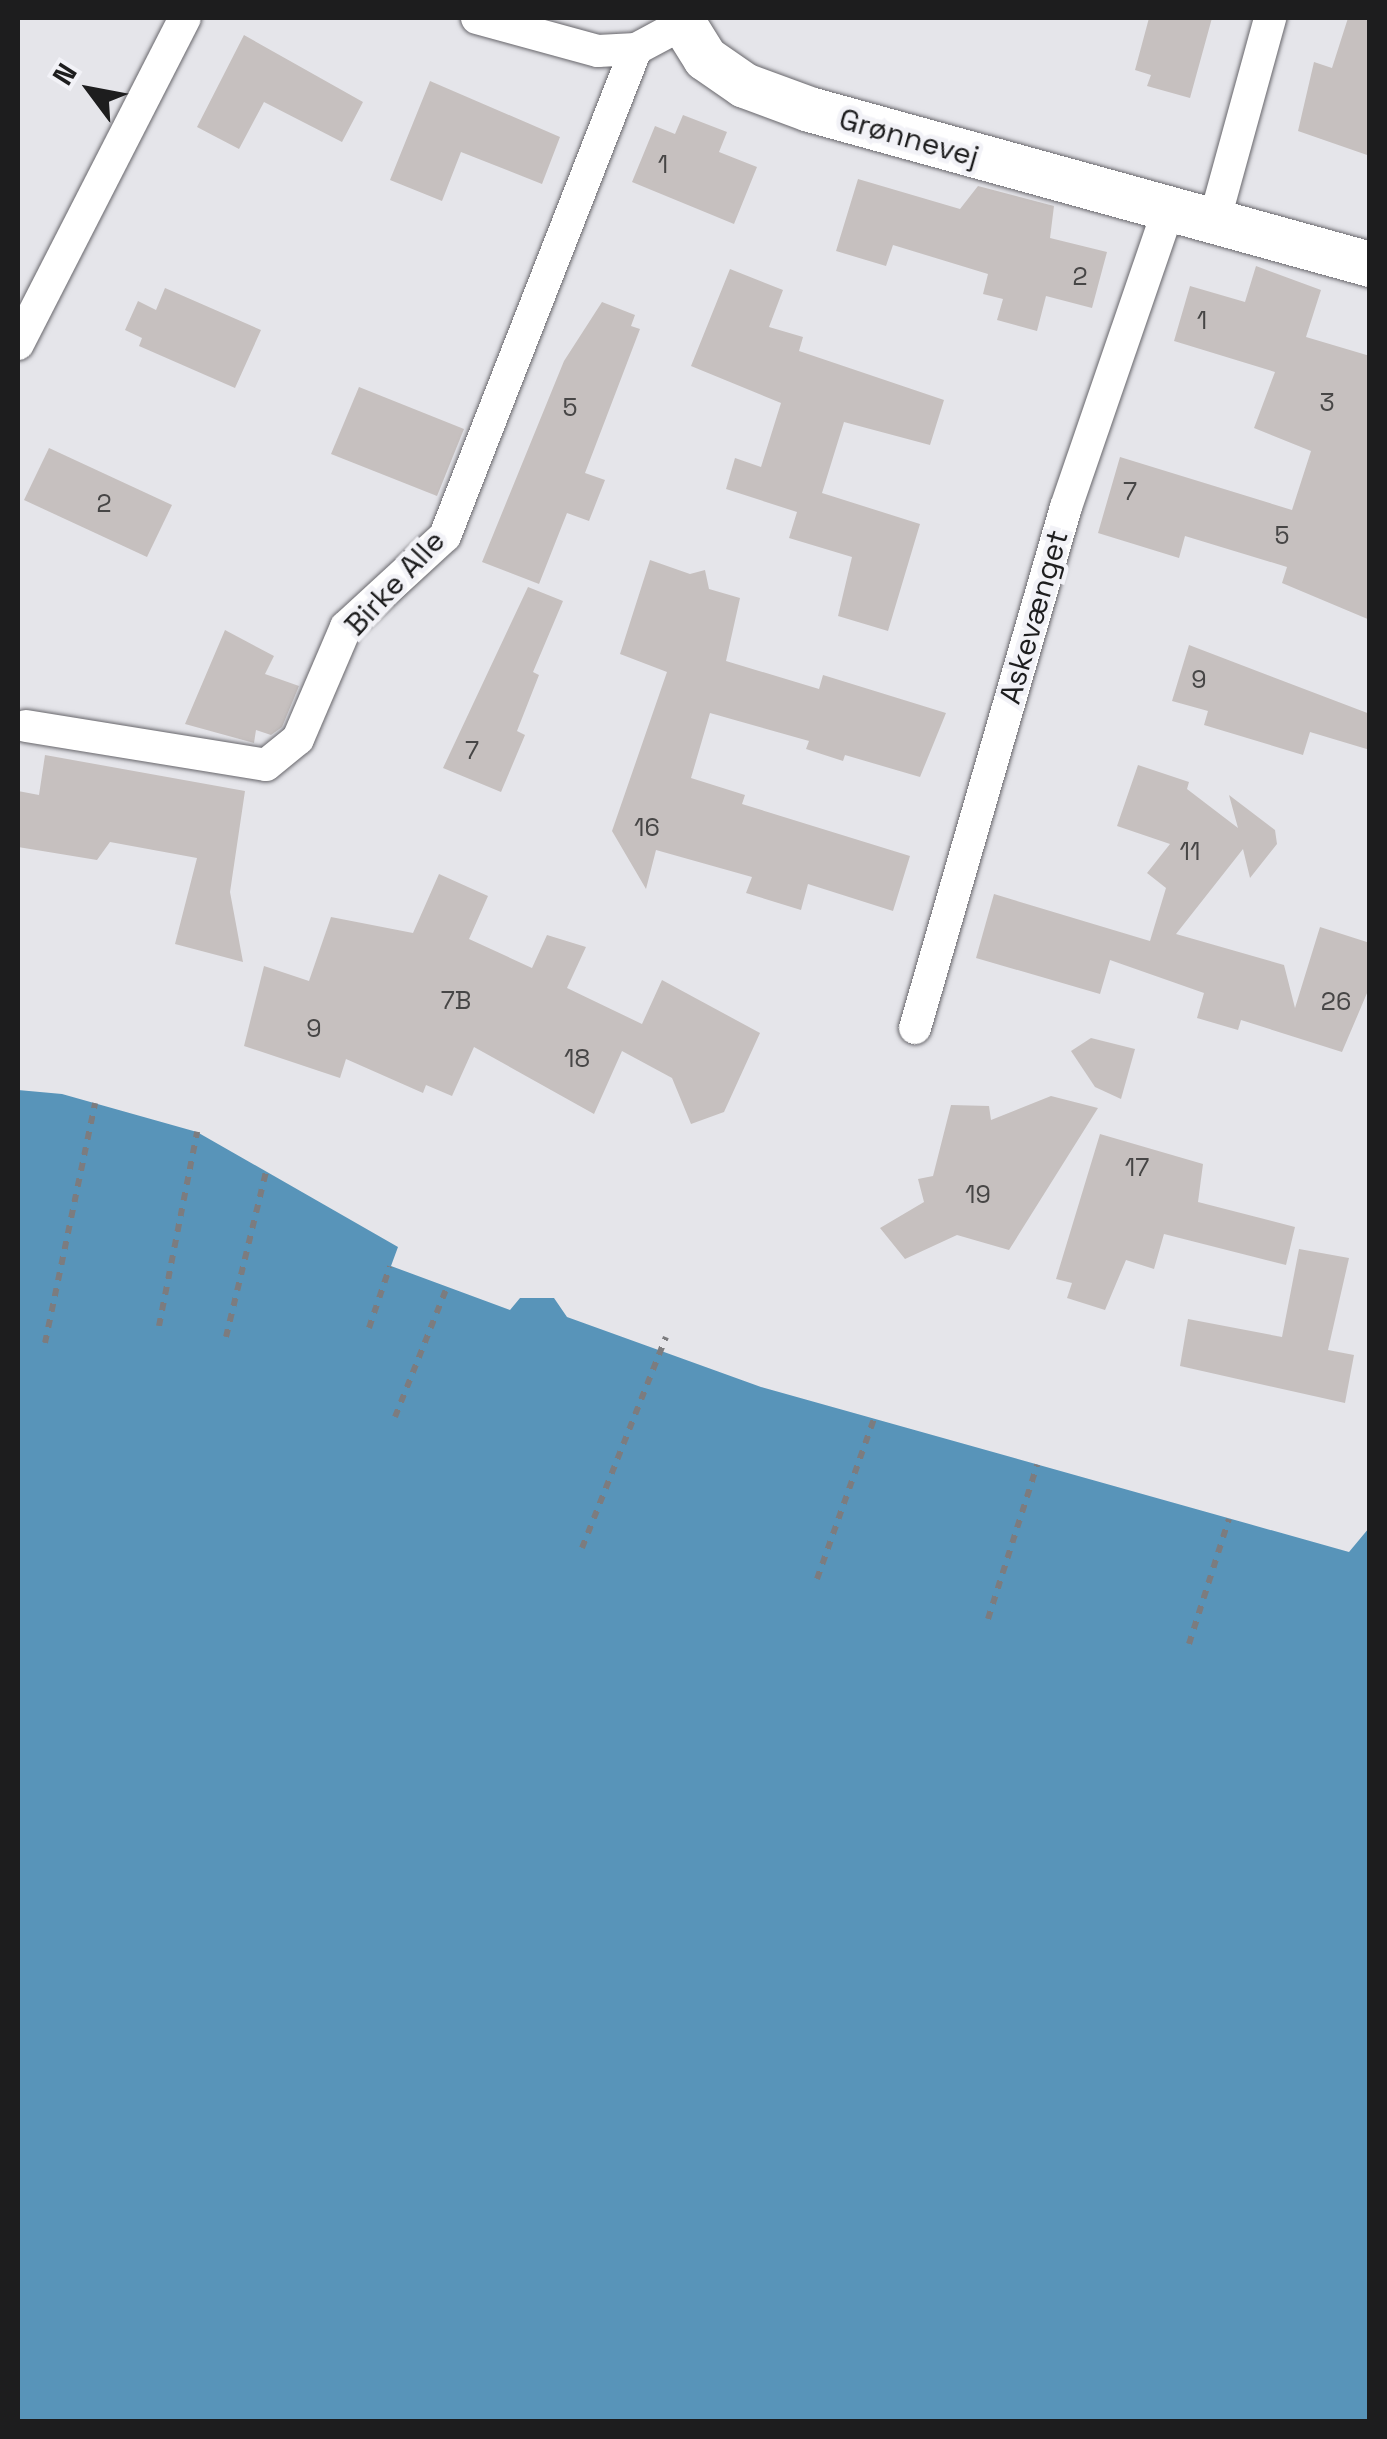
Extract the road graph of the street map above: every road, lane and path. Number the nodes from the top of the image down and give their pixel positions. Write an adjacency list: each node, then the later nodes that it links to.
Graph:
1 (185, 18): 9 (street)
2 (477, 18): 5 (street, Grønnevej)
3 (1270, 18): 7 (street)
4 (680, 21): 5 (street, Grønnevej); 6 (street, Grønnevej)
5 (636, 49): 10 (street, Birke Alle)
6 (1168, 210): 7 (street, Grønnevej); 11 (street, Askevænget)
7 (1214, 222): 8 (street, Grønnevej)
8 (1370, 264)
9 (18, 344)
10 (26, 726)
11 (915, 1028)
12 (94, 1103): 21 (path)
13 (197, 1132): 17 (path)
14 (266, 1172): 19 (path)
15 (390, 1266): 18 (path)
16 (448, 1286): 22 (path)
17 (159, 1326)
18 (369, 1328)
19 (226, 1337)
20 (666, 1337): 26 (path)
21 (45, 1342)
22 (395, 1418)
23 (874, 1419): 27 (path)
24 (1037, 1465): 28 (path)
25 (1228, 1518): 29 (path)
26 (582, 1548)
27 (817, 1579)
28 (988, 1619)
29 (1189, 1644)

